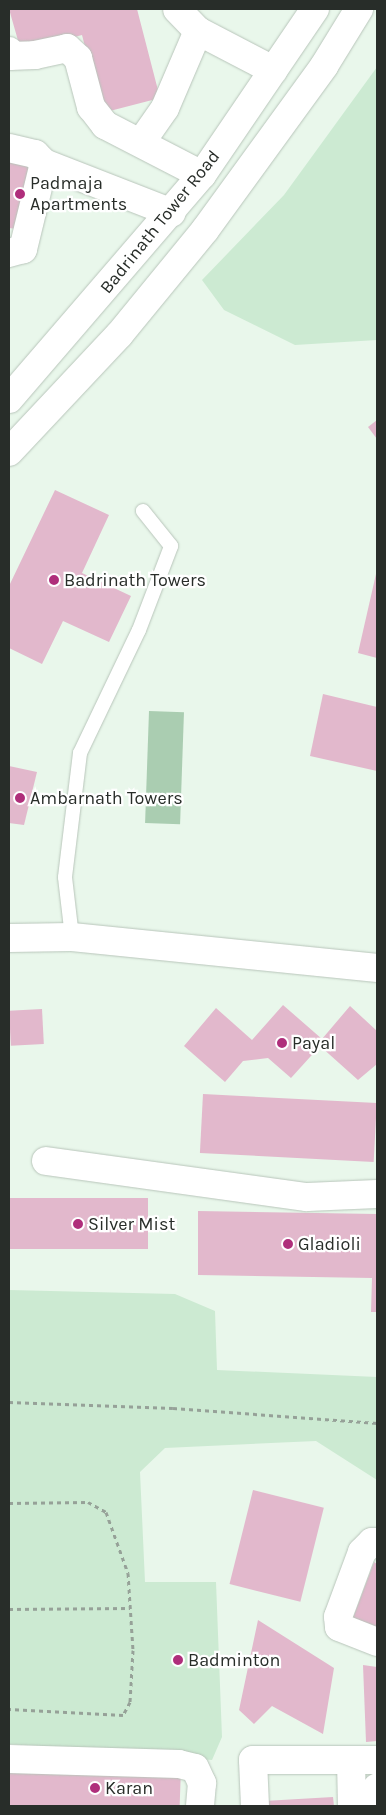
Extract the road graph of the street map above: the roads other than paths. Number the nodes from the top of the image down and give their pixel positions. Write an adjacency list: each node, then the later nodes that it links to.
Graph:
1 (177, 9): 4 (street)
2 (315, 9): 6 (street, Badrinath Tower Road)
3 (359, 9): 14 (street)
4 (198, 31): 6 (street); 7 (street)
5 (9, 54): 7 (street)
6 (273, 70): 10 (street, Badrinath Tower Road)
7 (142, 141): 10 (street)
8 (9, 148): 9 (street)
9 (44, 163): 11 (street); 12 (street)
10 (202, 175): 11 (street, Badrinath Tower Road)
11 (172, 213): 13 (street, Badrinath Tower Road)
12 (9, 253)
13 (9, 399)
14 (9, 452)
15 (143, 511): 16 (lane)
16 (72, 937): 17 (street); 18 (street)
17 (9, 938)
18 (377, 968)
19 (46, 1161): 20 (street)
20 (377, 1194)
21 (377, 1542): 22 (street)
22 (377, 1642)
23 (9, 1760): 26 (street)
24 (364, 1760): 27 (street); 28 (street)
25 (377, 1787): 29 (street)
26 (200, 1806)
27 (255, 1806)
28 (352, 1806)
29 (373, 1806)

